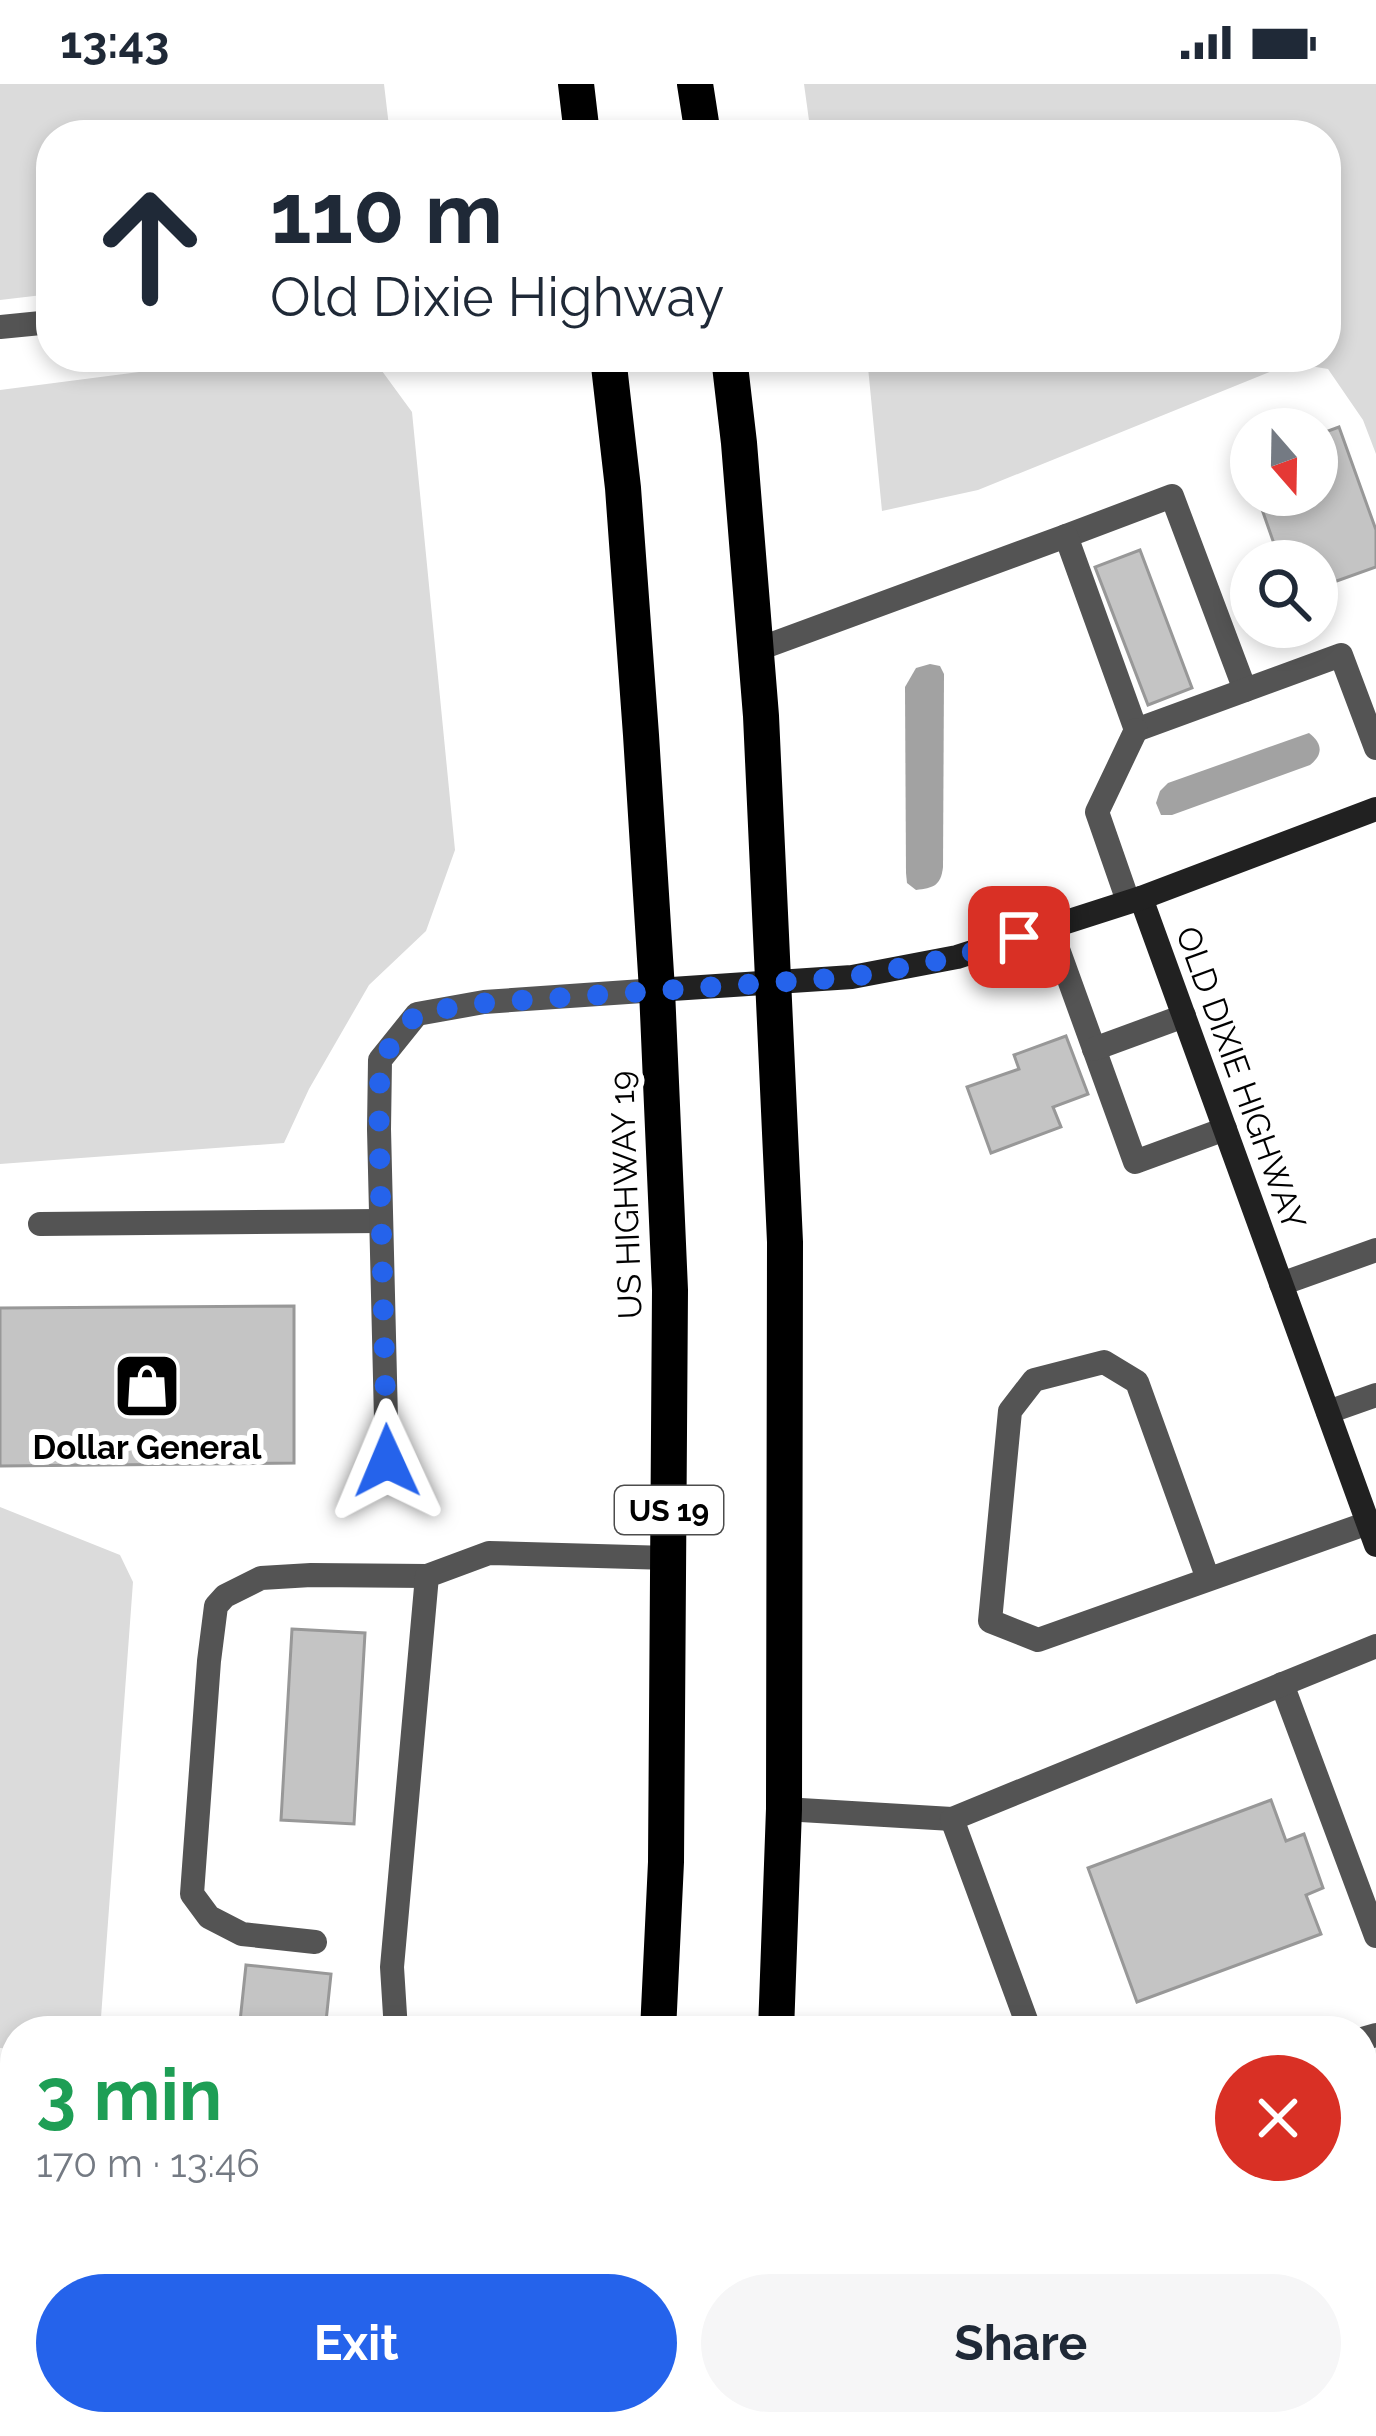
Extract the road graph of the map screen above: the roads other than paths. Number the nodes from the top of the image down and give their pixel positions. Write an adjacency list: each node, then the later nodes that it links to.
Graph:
1 (576, 84): 3 (highway)
2 (695, 84): 4 (highway)
3 (581, 120)
4 (701, 120)
5 (36, 323): 6 (street)
6 (0, 327)
7 (610, 372): 18 (highway, US HIGHWAY 19 / US 19)
8 (730, 372): 10 (highway)
9 (1066, 536): 10 (street); 11 (street); 12 (street)
10 (756, 650): 17 (highway)
11 (1245, 690): 12 (street); 13 (street)
12 (1136, 730): 15 (street)
13 (1376, 748)
14 (1376, 809): 15 (street)
15 (1134, 900): 16 (street); 19 (street, OLD DIXIE HIGHWAY)
16 (1050, 927): 17 (street); 20 (street)
17 (774, 982): 18 (street); 35 (highway)
18 (657, 990): 22 (street); 30 (highway, US HIGHWAY 19 / US 19)
19 (1184, 1016): 20 (street); 21 (street, OLD DIXIE HIGHWAY)
20 (1094, 1049): 21 (street)
21 (1225, 1129): 25 (street, OLD DIXIE HIGHWAY)
22 (381, 1221): 23 (street); 28 (street)
23 (40, 1223)
24 (1376, 1250): 25 (street)
25 (1281, 1284): 27 (street, OLD DIXIE HIGHWAY)
26 (1376, 1395): 27 (street)
27 (1328, 1412): 29 (street, OLD DIXIE HIGHWAY)
28 (387, 1461)
29 (1372, 1534): 32 (street)
30 (669, 1558): 31 (street); 40 (highway, US HIGHWAY 19 / US 19)
31 (427, 1576): 38 (street); 39 (street)
32 (1208, 1579): 32 (street)
33 (1376, 1646): 34 (street)
34 (1282, 1684): 36 (street); 37 (street)
35 (784, 1809): 36 (street); 41 (highway)
36 (952, 1819): 42 (street)
37 (1376, 1936)
38 (315, 1942)
39 (395, 2016)
40 (659, 2016)
41 (777, 2016)
42 (1024, 2016)

